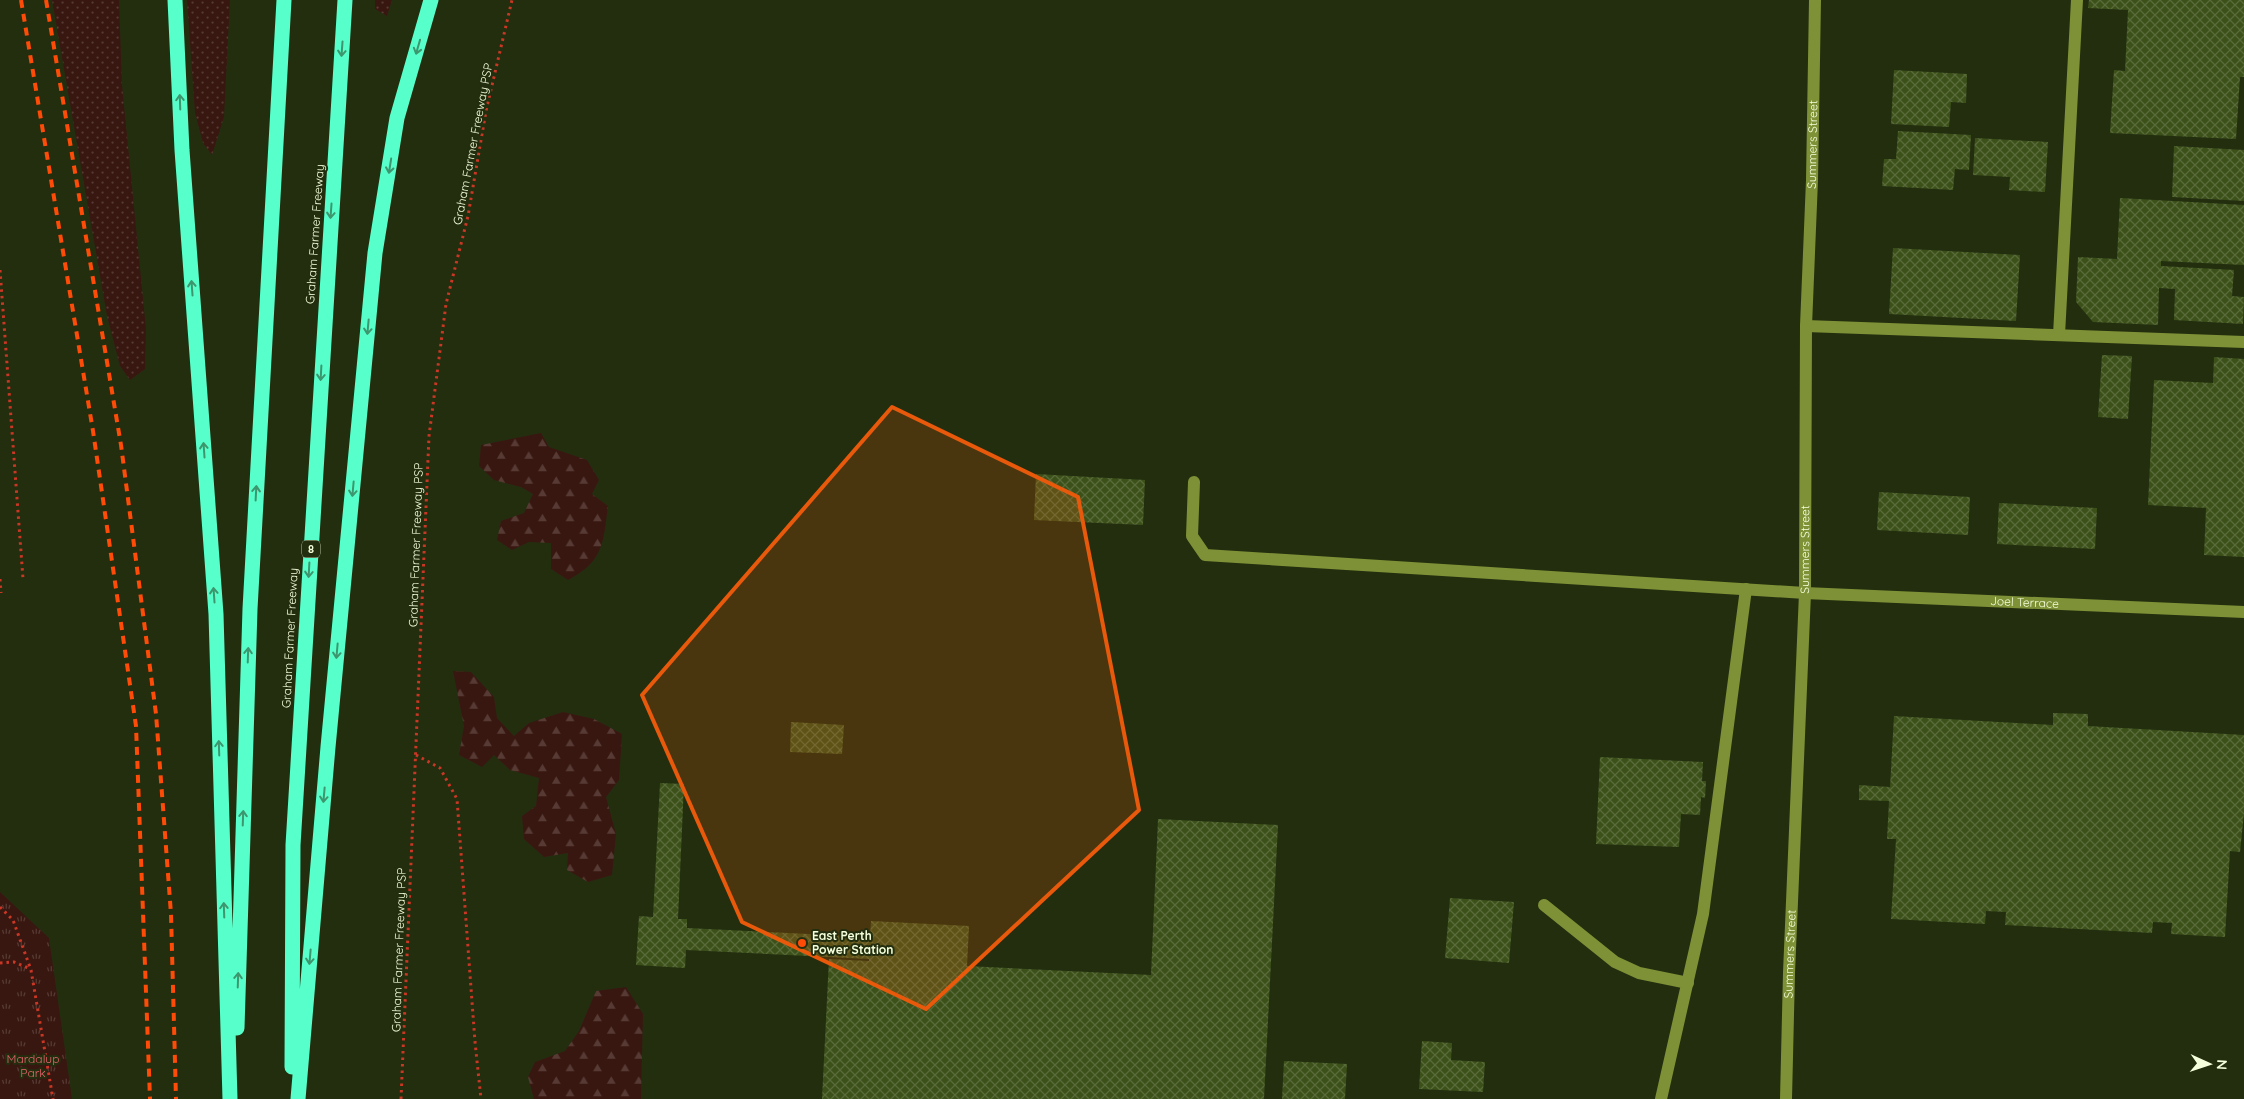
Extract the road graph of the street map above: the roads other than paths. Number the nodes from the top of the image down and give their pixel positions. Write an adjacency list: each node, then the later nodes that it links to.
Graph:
1 (175, 0): 16 (highway, one-way to 1)
2 (284, 0): 17 (highway, one-way to 2)
3 (345, 0): 18 (highway, Graham Farmer Freeway / 8, one-way to 18)
4 (431, 0): 19 (highway, one-way to 19)
5 (1815, 0): 7 (street, Summers Street)
6 (2077, 0): 8 (street)
7 (1806, 326): 8 (street); 12 (street, Summers Street)
8 (2059, 335): 9 (street)
9 (2244, 342)
10 (1194, 482): 11 (street, Joel Terrace)
11 (1746, 589): 12 (street, Joel Terrace); 15 (street)
12 (1805, 593): 13 (street, Joel Terrace); 21 (street, Summers Street)
13 (2244, 612)
14 (1544, 904): 15 (street)
15 (1688, 983): 20 (street)
16 (230, 1099)
17 (235, 1099)
18 (292, 1099)
19 (298, 1099)
20 (1661, 1099)
21 (1786, 1099)

